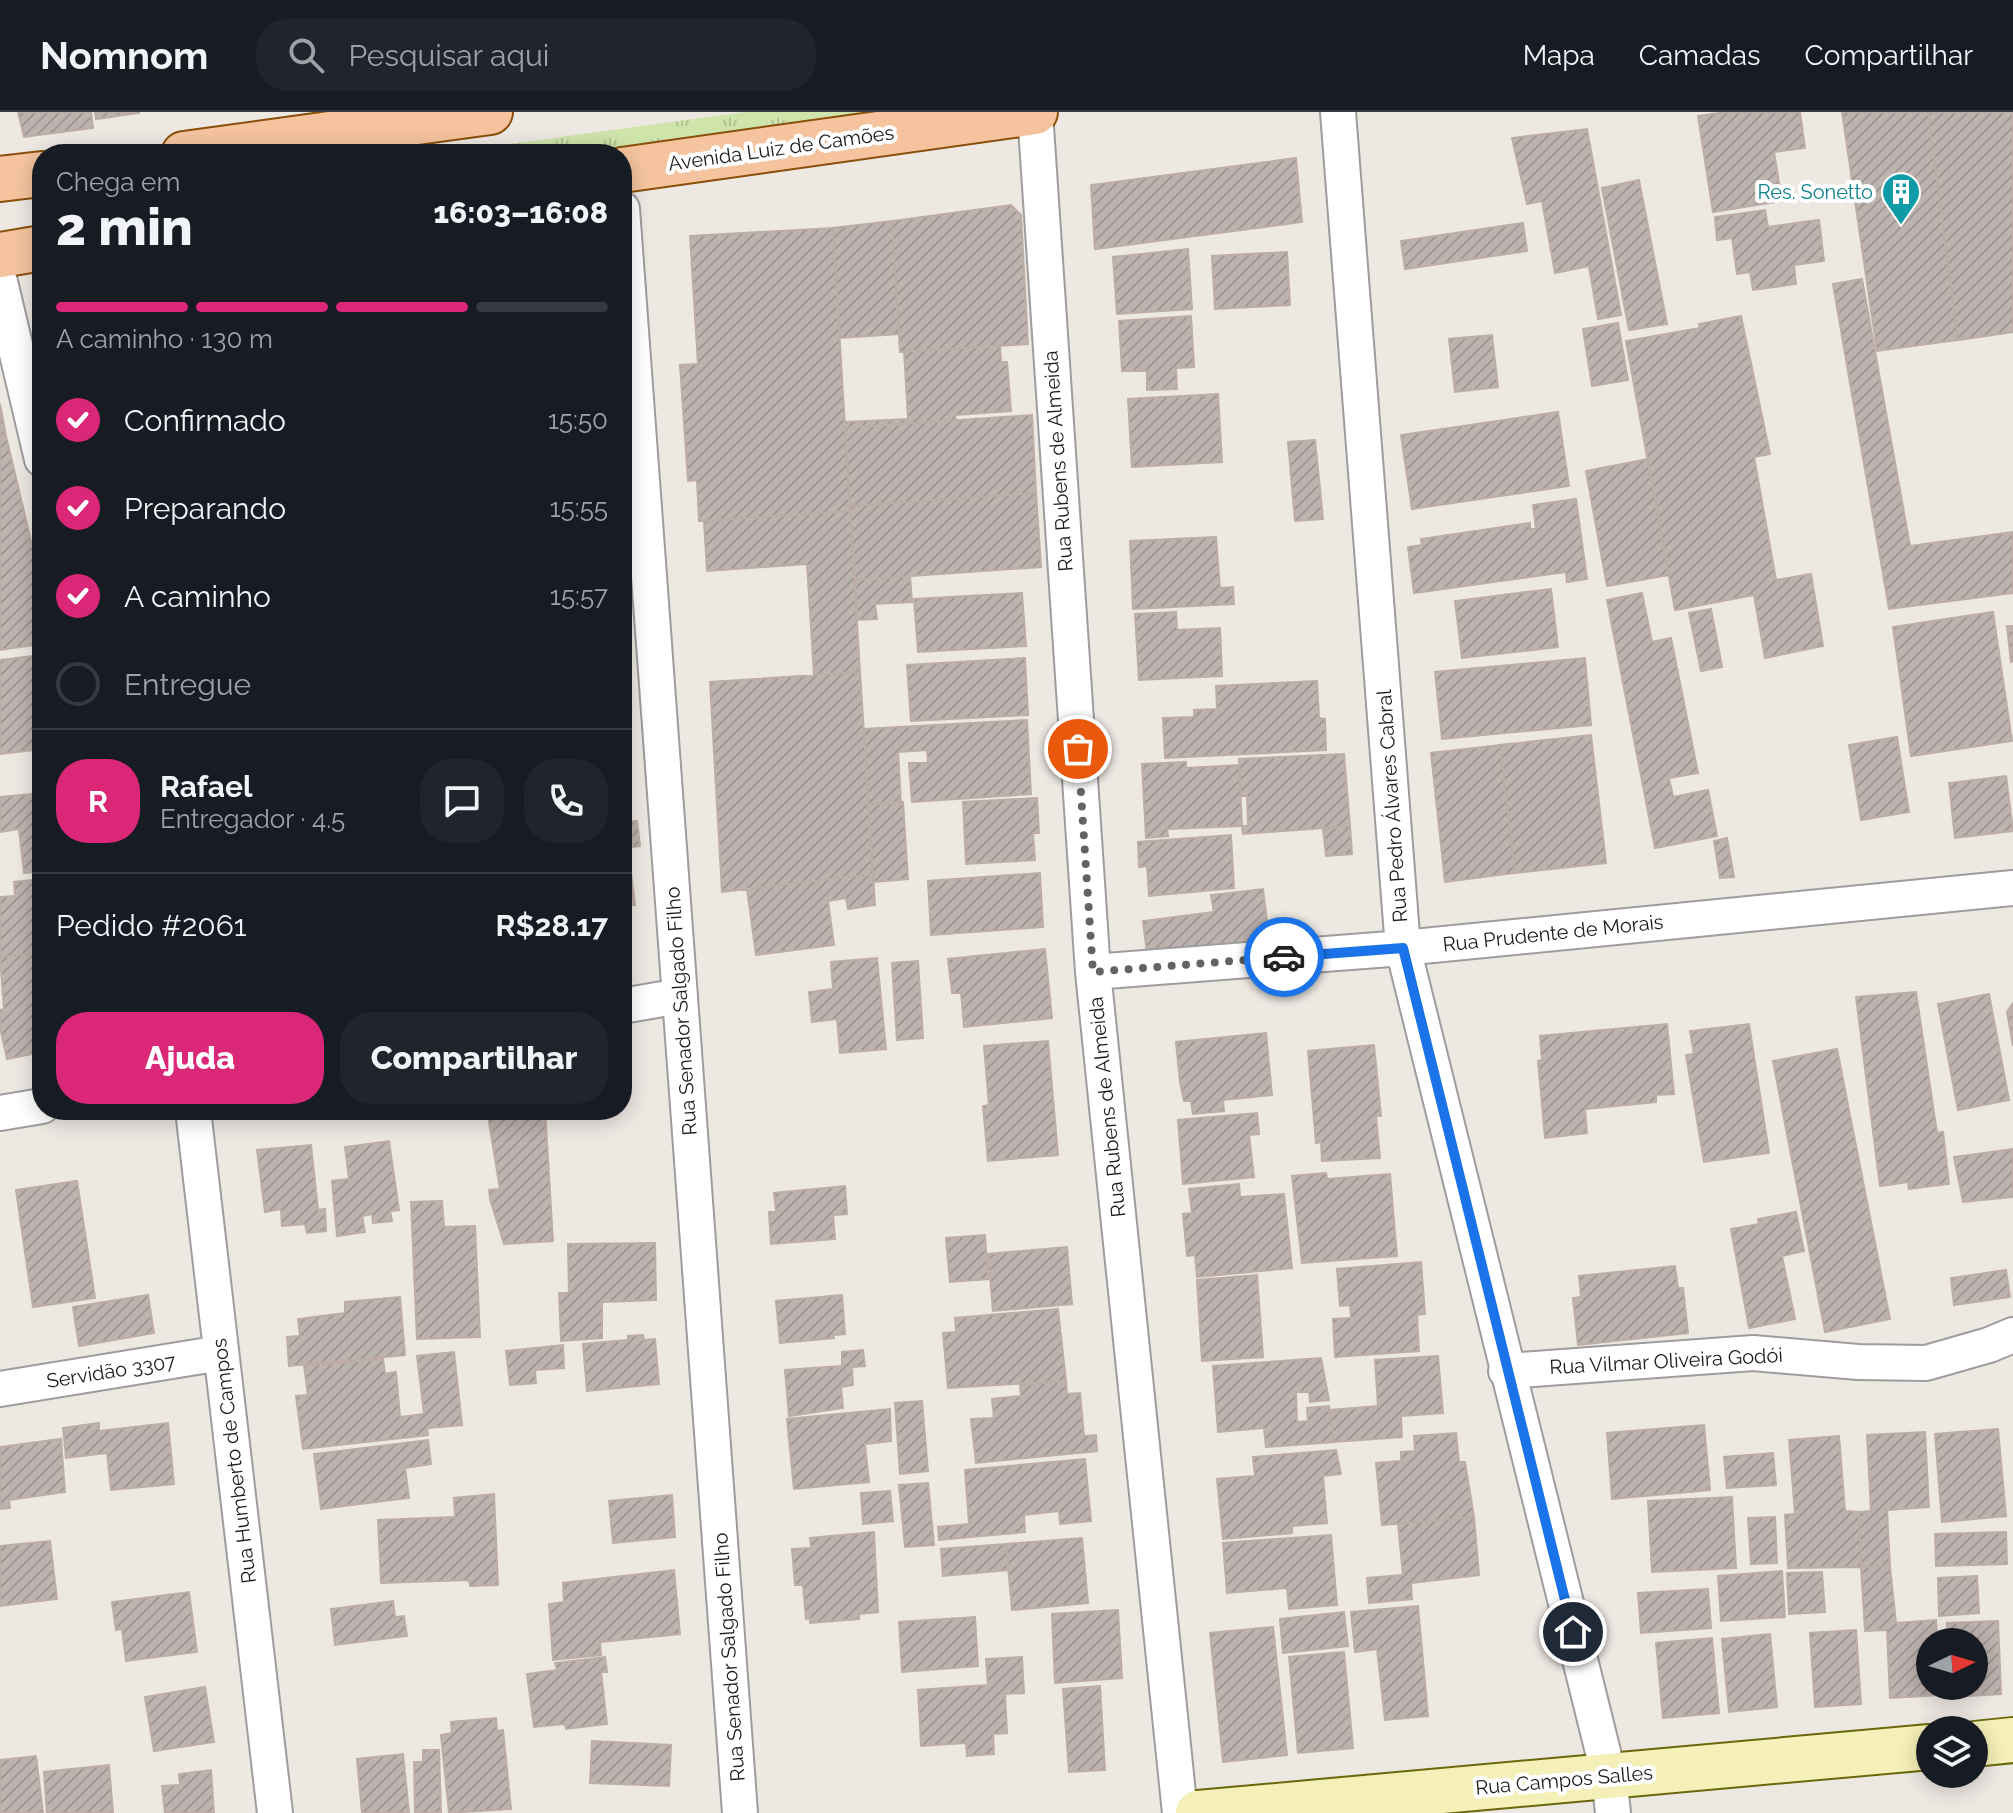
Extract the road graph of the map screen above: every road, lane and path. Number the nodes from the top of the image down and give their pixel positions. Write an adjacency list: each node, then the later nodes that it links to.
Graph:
1 (490, 112): 4 (main road)
2 (1035, 112): 5 (main road, Avenida Luiz de Camões); 15 (street, Rua Rubens de Almeida)
3 (1338, 112): 14 (street, Rua Pedro Álvares Cabral)
4 (257, 144)
5 (632, 169)
6 (32, 175): 7 (main road)
7 (0, 179)
8 (32, 250): 9 (main road)
9 (0, 255)
10 (0, 282): 12 (street)
11 (632, 345): 16 (street, Rua Senador Salgado Filho)
12 (32, 417)
13 (2013, 888): 14 (street, Rua Prudente de Morais)
14 (1403, 948): 15 (street, Rua Prudente de Morais); 23 (street, Rua Pedro Álvares Cabral)
15 (1093, 972): 31 (street, Rua Rubens de Almeida)
16 (680, 996): 17 (street); 30 (street, Rua Senador Salgado Filho)
17 (632, 1004)
18 (32, 1108): 19 (street)
19 (0, 1113)
20 (194, 1120): 22 (street, Rua Humberto de Campos)
21 (2013, 1335): 23 (street, Rua Vilmar Oliveira Godói)
22 (221, 1353): 24 (street, Servidão 3307); 29 (street, Rua Humberto de Campos)
23 (1506, 1371): 28 (street, Rua Pedro Álvares Cabral)
24 (0, 1389)
25 (2013, 1740): 26 (main road)
26 (1988, 1743)
27 (1916, 1749): 28 (main road, Rua Campos Salles)
28 (1611, 1795): 32 (main road, Rua Campos Salles)
29 (275, 1813)
30 (740, 1813)
31 (1180, 1813)
32 (1198, 1813)

